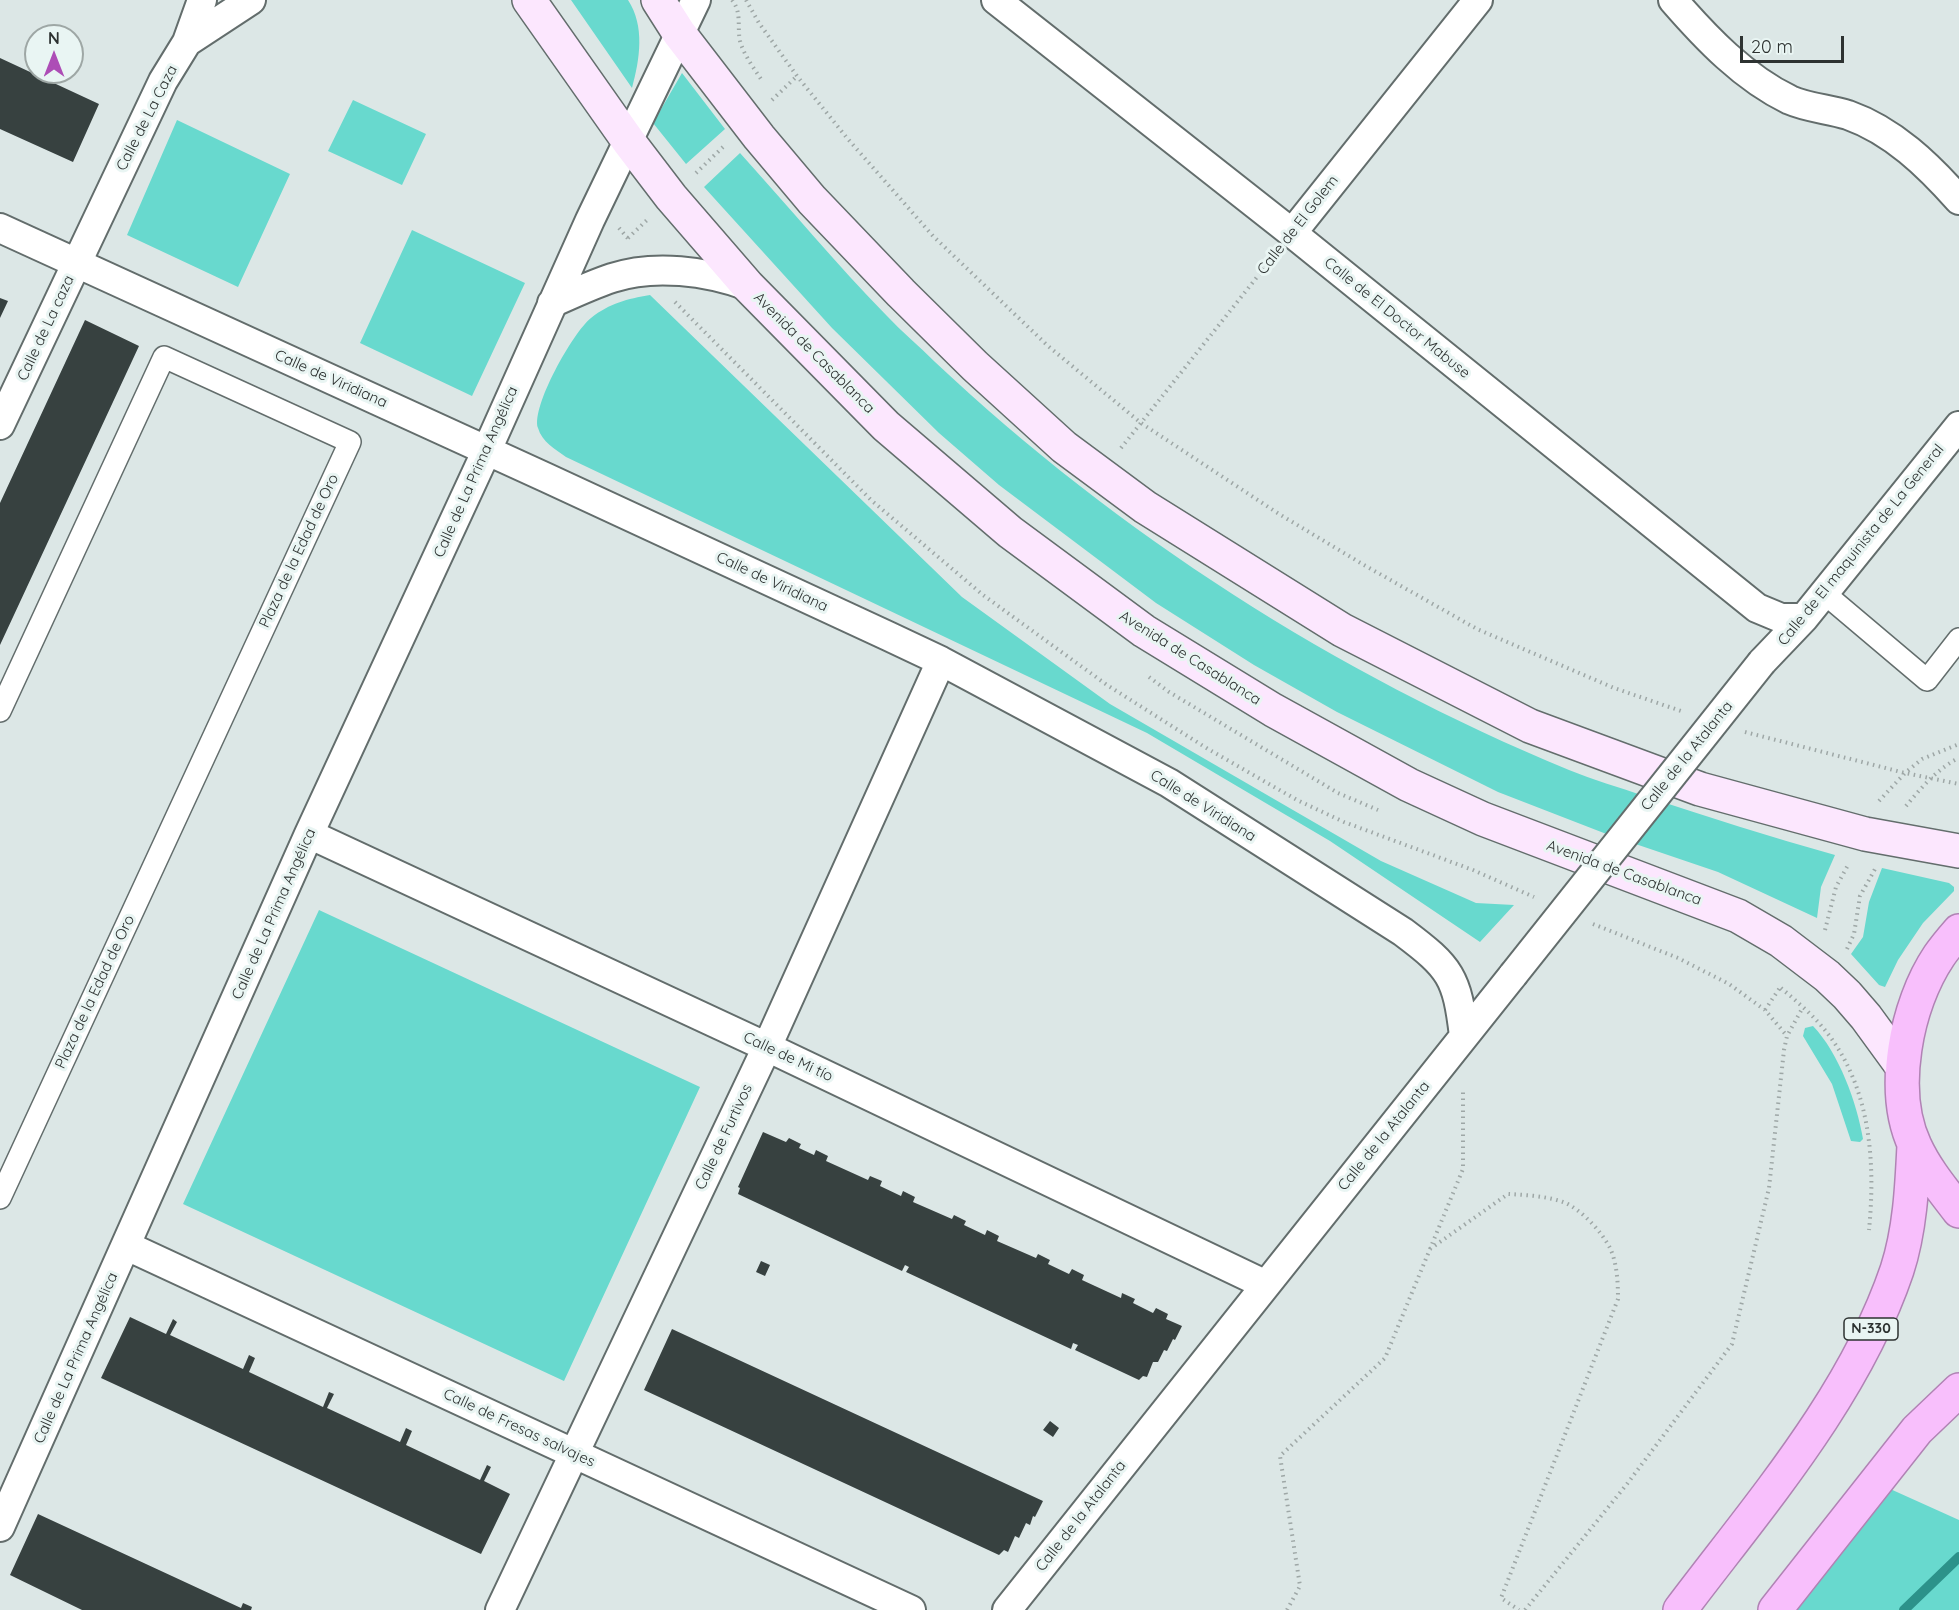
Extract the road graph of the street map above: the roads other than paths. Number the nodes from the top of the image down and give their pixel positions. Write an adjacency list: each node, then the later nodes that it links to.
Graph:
1 (202, 0): 10 (street)
2 (251, 0): 10 (street, Calle de La Caza)
3 (529, 0): 11 (main road, Avenida de Casablanca)
4 (658, 0): 9 (main road)
5 (696, 0): 9 (street, Calle de La Prima Angélica)
6 (996, 0): 14 (street, Calle de El Doctor Mabuse)
7 (1478, 0): 14 (street, Calle de El Golem)
8 (1672, 0): 12 (street)
9 (680, 33): 11 (street, Calle de La Prima Angélica); 28 (main road)
10 (187, 42): 15 (street, Calle de La Caza)
11 (628, 142): 16 (main road, Avenida de Casablanca); 17 (street, Calle de La Prima Angélica)
12 (1959, 200)
13 (0, 228): 15 (street, Calle de Viridiana)
14 (1292, 232): 22 (street, Calle de El Doctor Mabuse)
15 (76, 264): 18 (street, Calle de La caza); 20 (street, Calle de Viridiana)
16 (748, 286): 17 (street); 32 (main road, Avenida de Casablanca)
17 (552, 303): 20 (street, Calle de La Prima Angélica)
18 (0, 424)
19 (1959, 426): 21 (street, Calle de El maquinista de La General)
20 (487, 450): 24 (street, Calle de Viridiana); 27 (street, Calle de La Prima Angélica)
21 (1824, 593): 22 (street, Calle de El maquinista de La General); 23 (street)
22 (1804, 618): 25 (street, Calle de El maquinista de La General)
23 (1959, 639)
24 (941, 661): 30 (street, Calle de Viridiana); 31 (street, Calle de Furtivos)
25 (1762, 662): 30 (street, Calle de la Atalanta, bridge)
26 (0, 711): 34 (street, Plaza de la Edad de Oro)
27 (309, 834): 31 (street, Calle de Mi tío); 36 (street, Calle de La Prima Angélica)
28 (1959, 851)
29 (1959, 931): 32 (highway, N-330)
30 (1464, 1036): 37 (street, Calle de la Atalanta)
31 (767, 1047): 37 (street, Calle de Mi tío); 39 (street, Calle de Furtivos)
32 (1901, 1065): 33 (highway, N-330)
33 (1914, 1145): 35 (highway, N-330); 44 (highway, N-330)
34 (0, 1198)
35 (1959, 1210)
36 (126, 1246): 39 (street, Calle de Fresas salvajes); 40 (street, Calle de La Prima Angélica)
37 (1264, 1284): 43 (street, Calle de la Atalanta)
38 (1959, 1390): 45 (highway)
39 (576, 1454): 41 (street, Calle de Furtivos); 42 (street, Calle de Fresas salvajes)
40 (0, 1527)
41 (501, 1610)
42 (911, 1610)
43 (1007, 1610)
44 (1680, 1610)
45 (1775, 1610)

